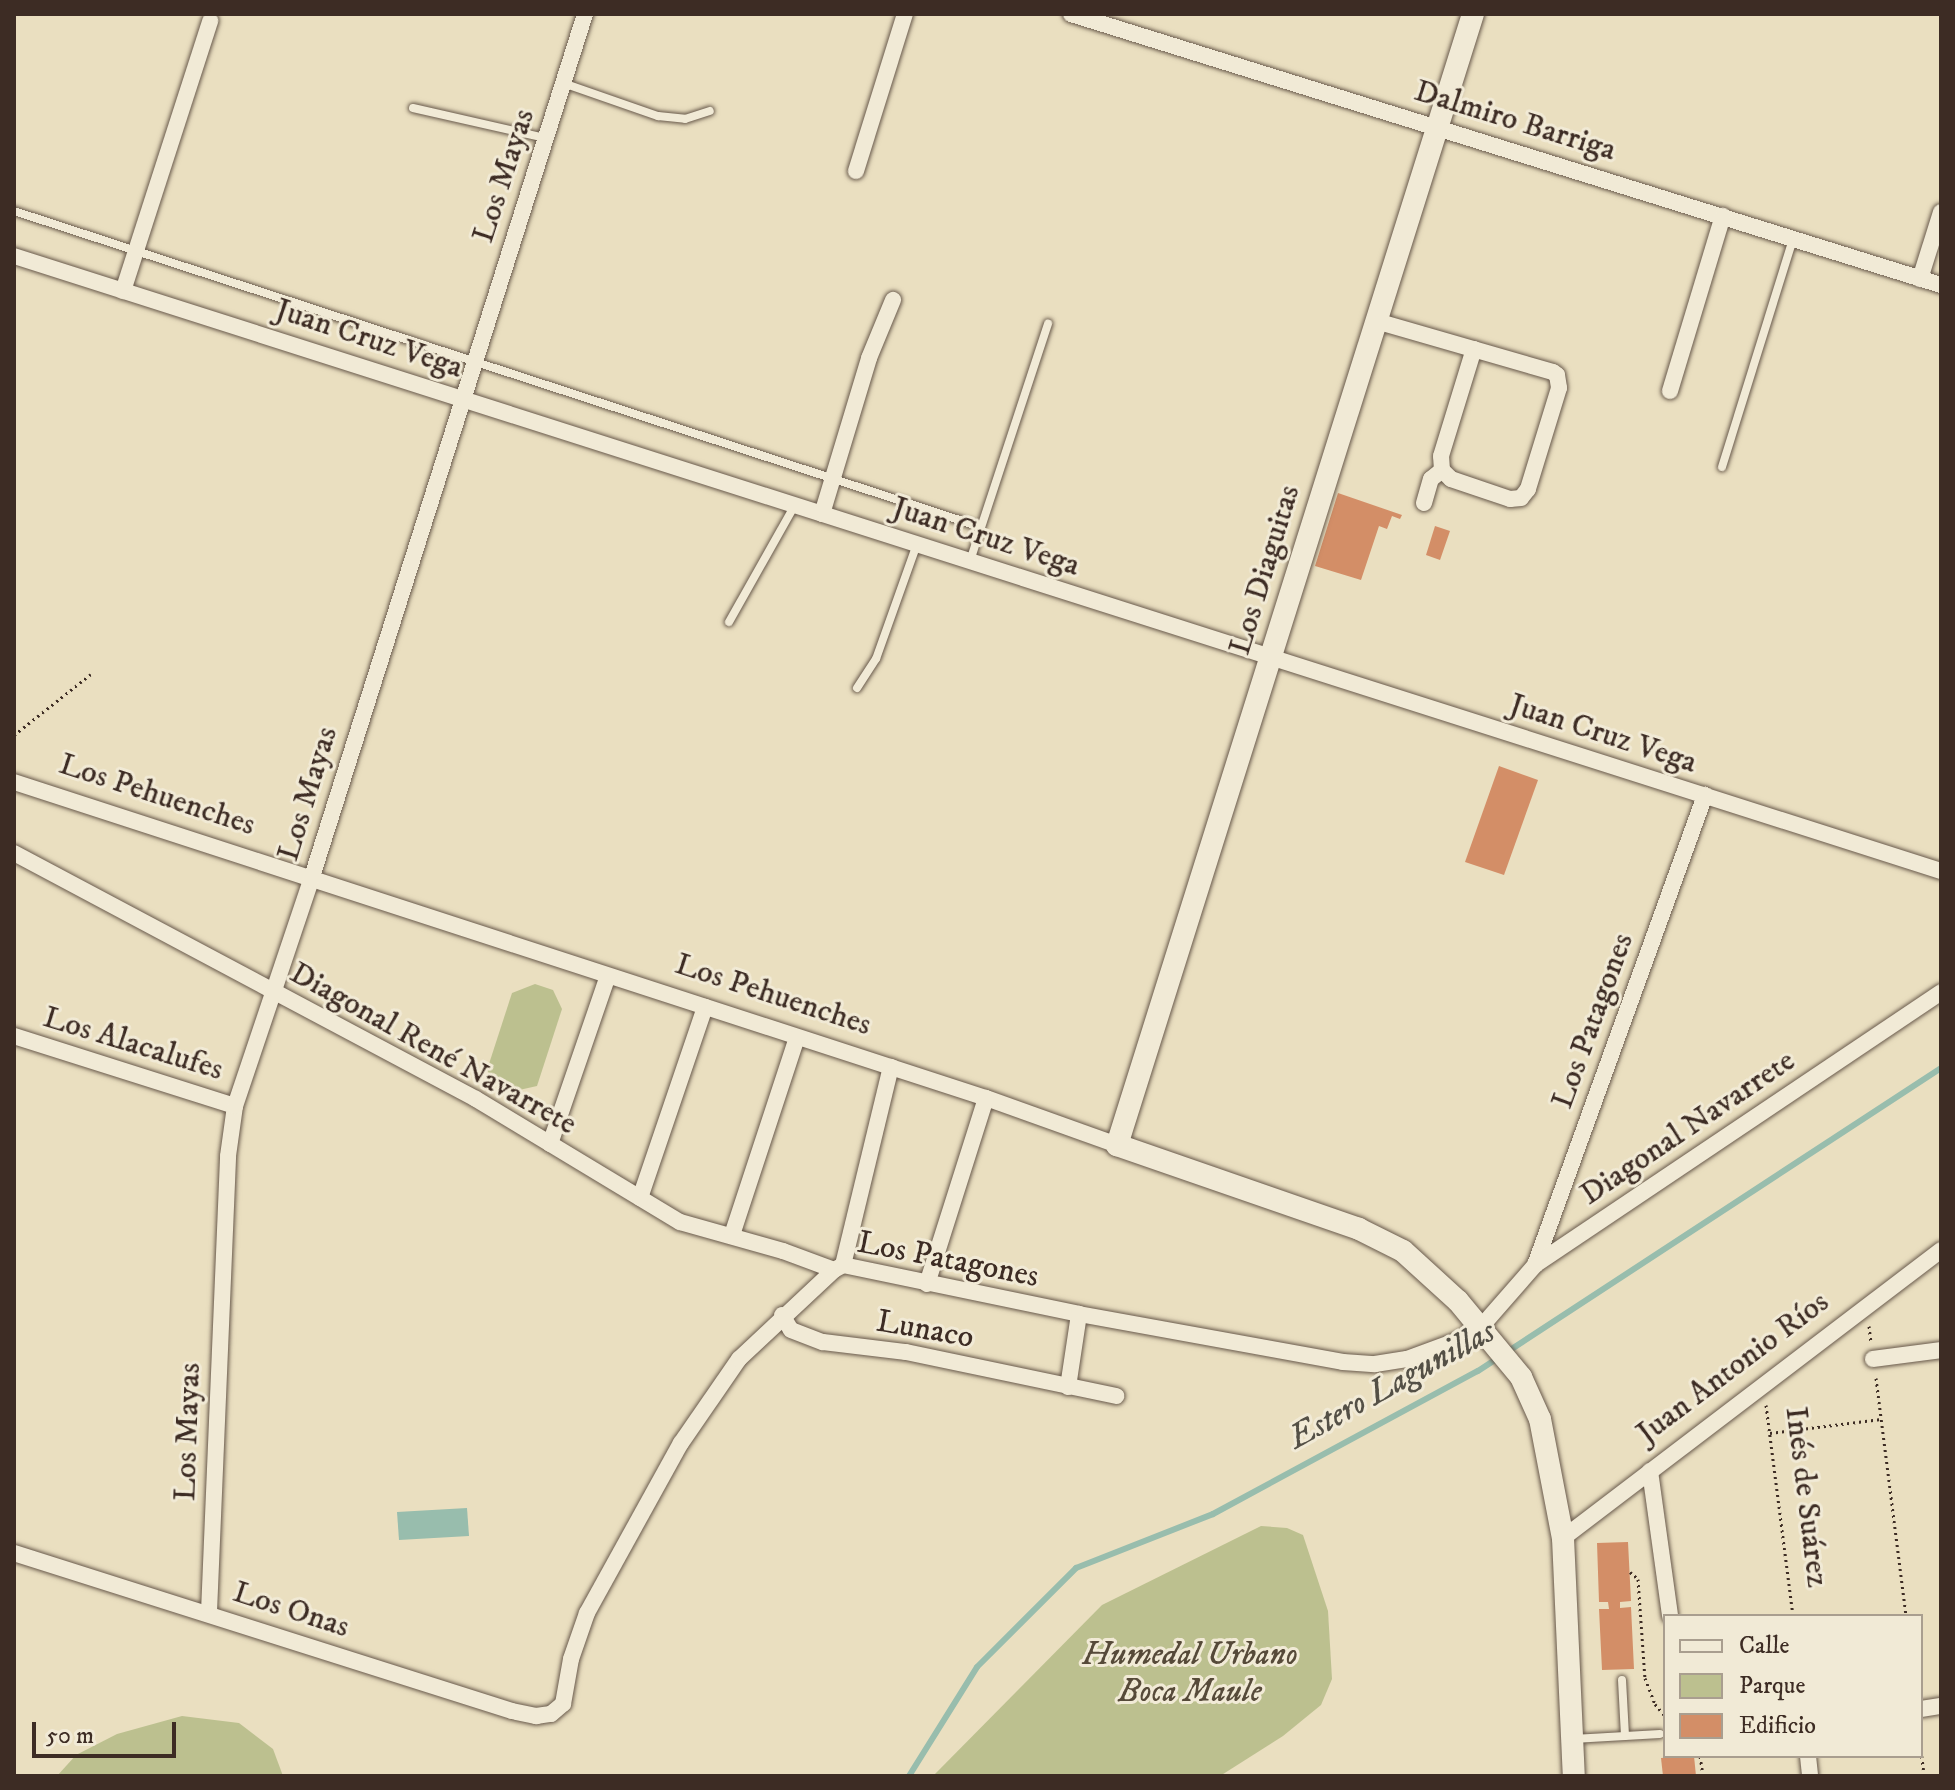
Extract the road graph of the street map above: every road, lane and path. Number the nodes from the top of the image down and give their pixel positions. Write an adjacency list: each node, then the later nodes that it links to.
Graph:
1 (585, 14): 6 (street, Los Mayas)
2 (905, 14): 11 (street)
3 (1071, 14): 9 (street, Dalmiro Barriga)
4 (1473, 14): 9 (street, Los Diaguitas)
5 (210, 21): 16 (street)
6 (563, 83): 8 (lane); 10 (street, Los Mayas)
7 (413, 108): 10 (lane)
8 (710, 111)
9 (1437, 126): 14 (street, Dalmiro Barriga); 22 (street, Los Diaguitas)
10 (545, 138): 25 (street, Los Mayas)
11 (856, 171)
12 (14, 211): 16 (lane)
13 (1941, 212): 18 (street)
14 (1723, 216): 15 (street, Dalmiro Barriga); 26 (street)
15 (1794, 238): 18 (street, Dalmiro Barriga); 28 (lane)
16 (136, 251): 20 (street); 25 (lane)
17 (14, 256): 20 (street, Juan Cruz Vega)
18 (1920, 279): 19 (street, Dalmiro Barriga)
19 (1941, 285)
20 (123, 291): 27 (street, Juan Cruz Vega)
21 (893, 300): 30 (street)
22 (1376, 321): 24 (street); 38 (street, Los Diaguitas)
23 (1048, 324): 34 (lane)
24 (1474, 349): 29 (street); 29 (street)
25 (474, 360): 27 (street, Los Mayas); 30 (lane)
26 (1670, 391)
27 (462, 398): 32 (street, Juan Cruz Vega); 46 (street, Los Mayas)
28 (1722, 467)
29 (1442, 470): 31 (street)
30 (833, 479): 33 (street); 34 (lane)
31 (1424, 503)
32 (795, 505): 33 (street, Juan Cruz Vega); 37 (lane)
33 (822, 514): 35 (street, Juan Cruz Vega)
34 (981, 527): 36 (lane)
35 (917, 544): 36 (street, Juan Cruz Vega); 40 (lane)
36 (970, 561): 38 (street, Juan Cruz Vega)
37 (729, 622)
38 (1271, 657): 43 (street, Juan Cruz Vega); 57 (street, Los Diaguitas)
39 (91, 674): 41 (path)
40 (857, 688)
41 (14, 735)
42 (14, 782): 46 (street, Los Pehuenches)
43 (1705, 795): 45 (street, Juan Cruz Vega); 61 (street, Los Patagones)
44 (14, 853): 49 (street, Diagonal René Navarrete)
45 (1941, 871)
46 (311, 880): 47 (street, Los Pehuenches); 49 (street, Los Mayas)
47 (608, 976): 50 (street, Los Pehuenches); 56 (street)
48 (1941, 992): 61 (street, Diagonal Navarrete)
49 (274, 993): 55 (street, Los Mayas); 56 (street, Diagonal René Navarrete)
50 (705, 1007): 52 (street, Los Pehuenches); 58 (street)
51 (14, 1036): 55 (street, Los Alacalufes)
52 (797, 1037): 53 (street, Los Pehuenches); 59 (street)
53 (891, 1067): 54 (street, Los Pehuenches); 62 (street)
54 (986, 1098): 57 (street, Los Pehuenches); 63 (street)
55 (235, 1106): 79 (street, Los Mayas)
56 (550, 1144): 58 (street, Diagonal René Navarrete)
57 (1117, 1145): 67 (street, Los Pehuenches)
58 (640, 1198): 59 (street, Diagonal René Navarrete)
59 (732, 1235): 62 (street, Diagonal René Navarrete)
60 (1941, 1250): 64 (street, Juan Antonio Ríos)
61 (1535, 1265): 67 (street, Diagonal Navarrete)
62 (839, 1267): 63 (street, Los Patagones); 66 (street, Los Patagones)
63 (927, 1284): 65 (street, Los Patagones)
64 (1867, 1307): 69 (path); 70 (street, Juan Antonio Ríos)
65 (1079, 1314): 67 (street, Los Patagones); 71 (street)
66 (782, 1315): 71 (street, Lunaco); 84 (street, Los Patagones)
67 (1481, 1327): 76 (street)
68 (1941, 1350): 69 (street)
69 (1873, 1359): 73 (path)
70 (1764, 1385): 74 (path, Inés de Suárez); 75 (street, Juan Antonio Ríos)
71 (1068, 1387): 72 (street, Lunaco)
72 (1116, 1396)
73 (1881, 1419): 74 (path); 82 (path)
74 (1770, 1433): 81 (path, Inés de Suárez)
75 (1650, 1471): 76 (street, Juan Antonio Ríos); 80 (street)
76 (1563, 1538): 88 (street)
77 (14, 1553): 79 (street, Los Onas)
78 (1630, 1572): 85 (path)
79 (209, 1612): 84 (street, Los Onas)
80 (1670, 1614)
81 (1793, 1614)
82 (1906, 1614)
83 (1622, 1680): 87 (lane)
84 (551, 1714)
85 (1663, 1714)
86 (1660, 1734): 87 (lane)
87 (1625, 1736): 88 (lane)
88 (1572, 1739): 89 (street)
89 (1574, 1776)

